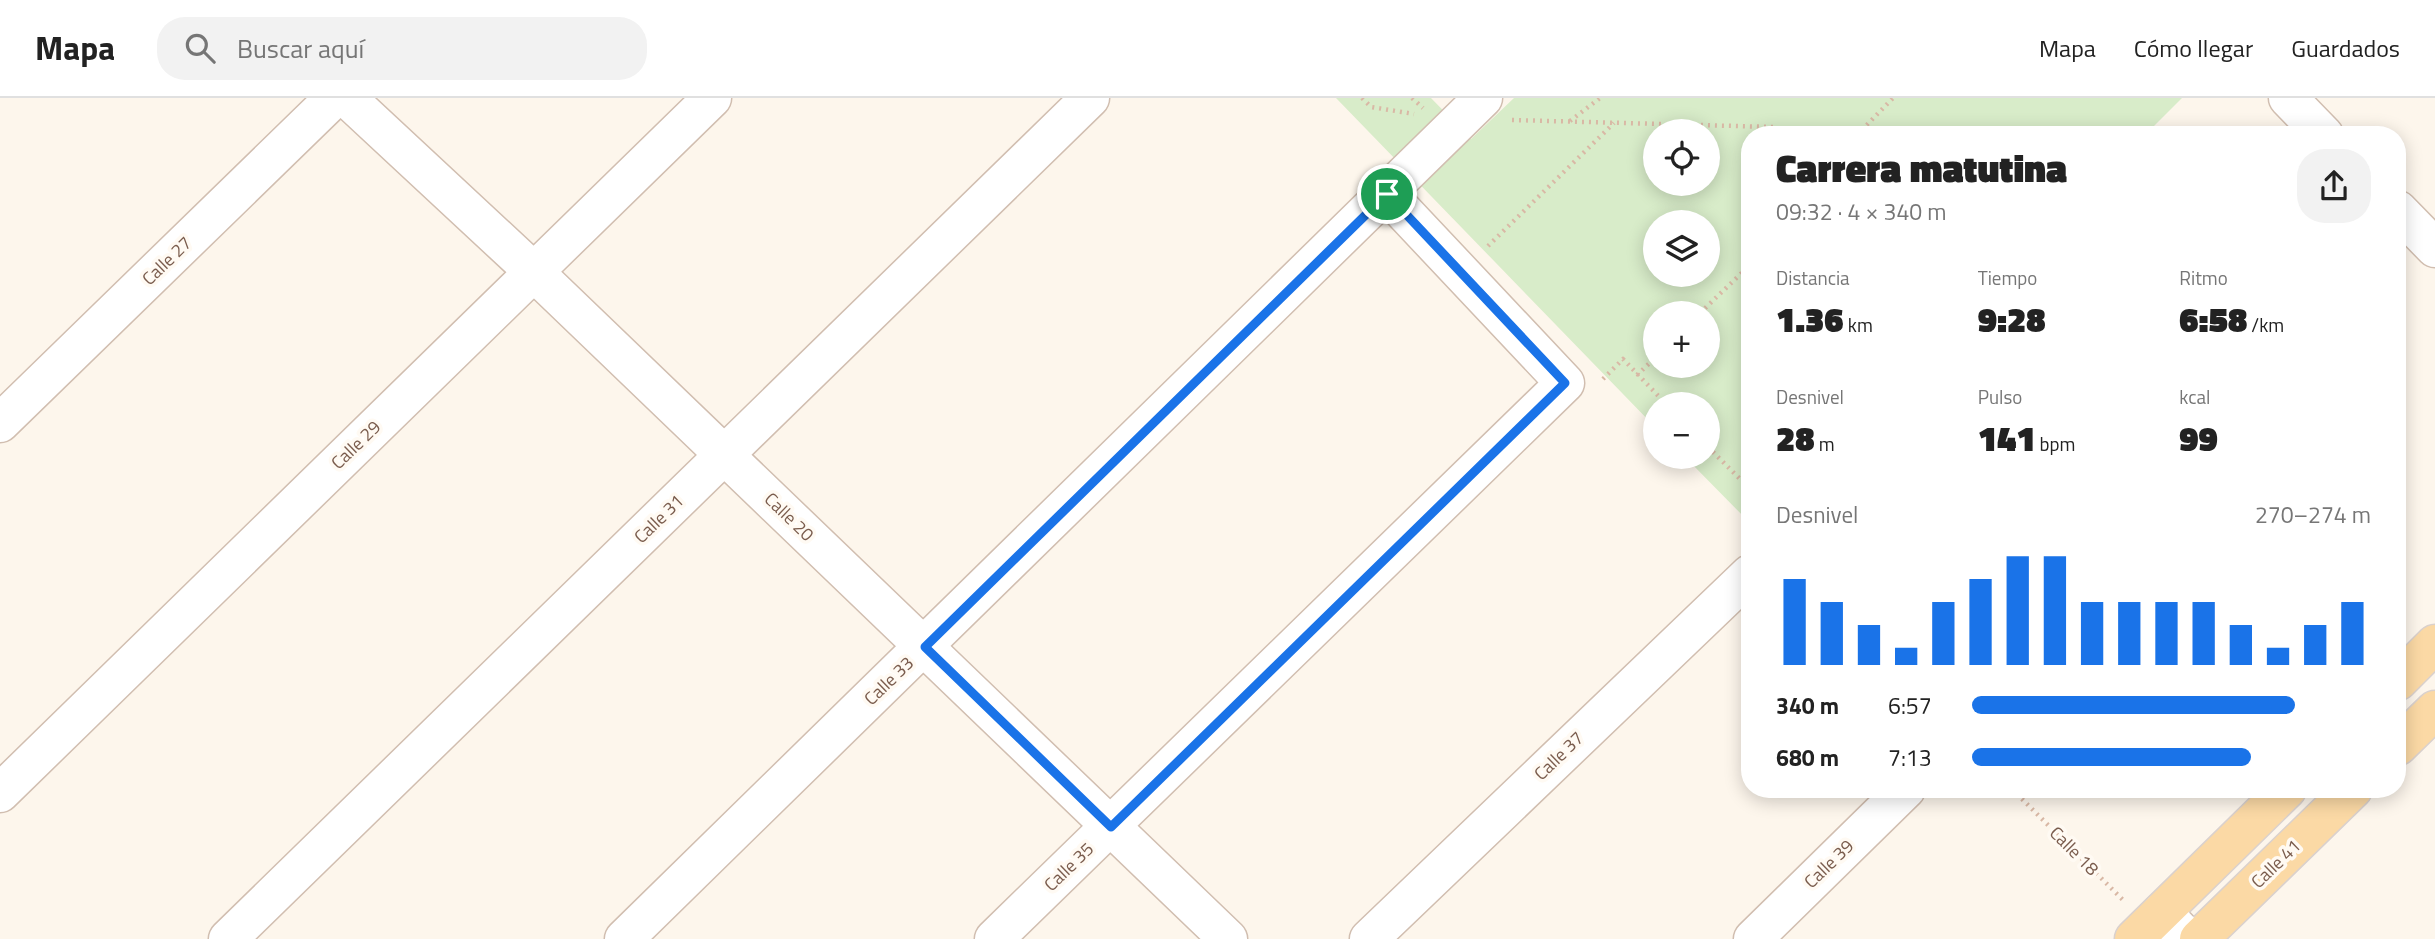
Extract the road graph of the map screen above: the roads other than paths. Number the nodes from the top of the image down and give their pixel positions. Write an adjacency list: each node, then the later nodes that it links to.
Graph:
1 (334, 98): 12 (street, Calle 27)
2 (347, 98): 11 (street, Calle 20)
3 (712, 98): 11 (street, Calle 29)
4 (1090, 98): 13 (street, Calle 31)
5 (2288, 98): 7 (street)
6 (1496, 109): 8 (street, Calle 33)
7 (2315, 126)
8 (1387, 194): 16 (street, Calle 33); 24 (street, Calle 35)
9 (2406, 218): 10 (street)
10 (2435, 248)
11 (534, 272): 13 (street, Calle 20); 20 (street, Calle 29)
12 (0, 423)
13 (724, 455): 16 (street, Calle 20); 26 (street, Calle 31)
14 (1741, 583): 30 (street, Calle 37)
15 (2435, 644): 17 (main road)
16 (925, 647): 24 (street, Calle 20); 27 (street, Calle 33)
17 (2406, 673)
18 (2435, 710): 19 (main road)
19 (2406, 738)
20 (0, 793)
21 (1897, 798): 31 (street, Calle 39)
22 (2278, 798): 25 (main road)
23 (2344, 798): 33 (main road, Calle 41)
24 (1111, 827): 28 (street, Calle 35); 29 (street, Calle 20)
25 (2158, 918): 32 (main road)
26 (228, 939)
27 (624, 939)
28 (994, 939)
29 (1228, 939)
30 (1369, 939)
31 (1753, 939)
32 (2134, 939)
33 (2199, 939)

